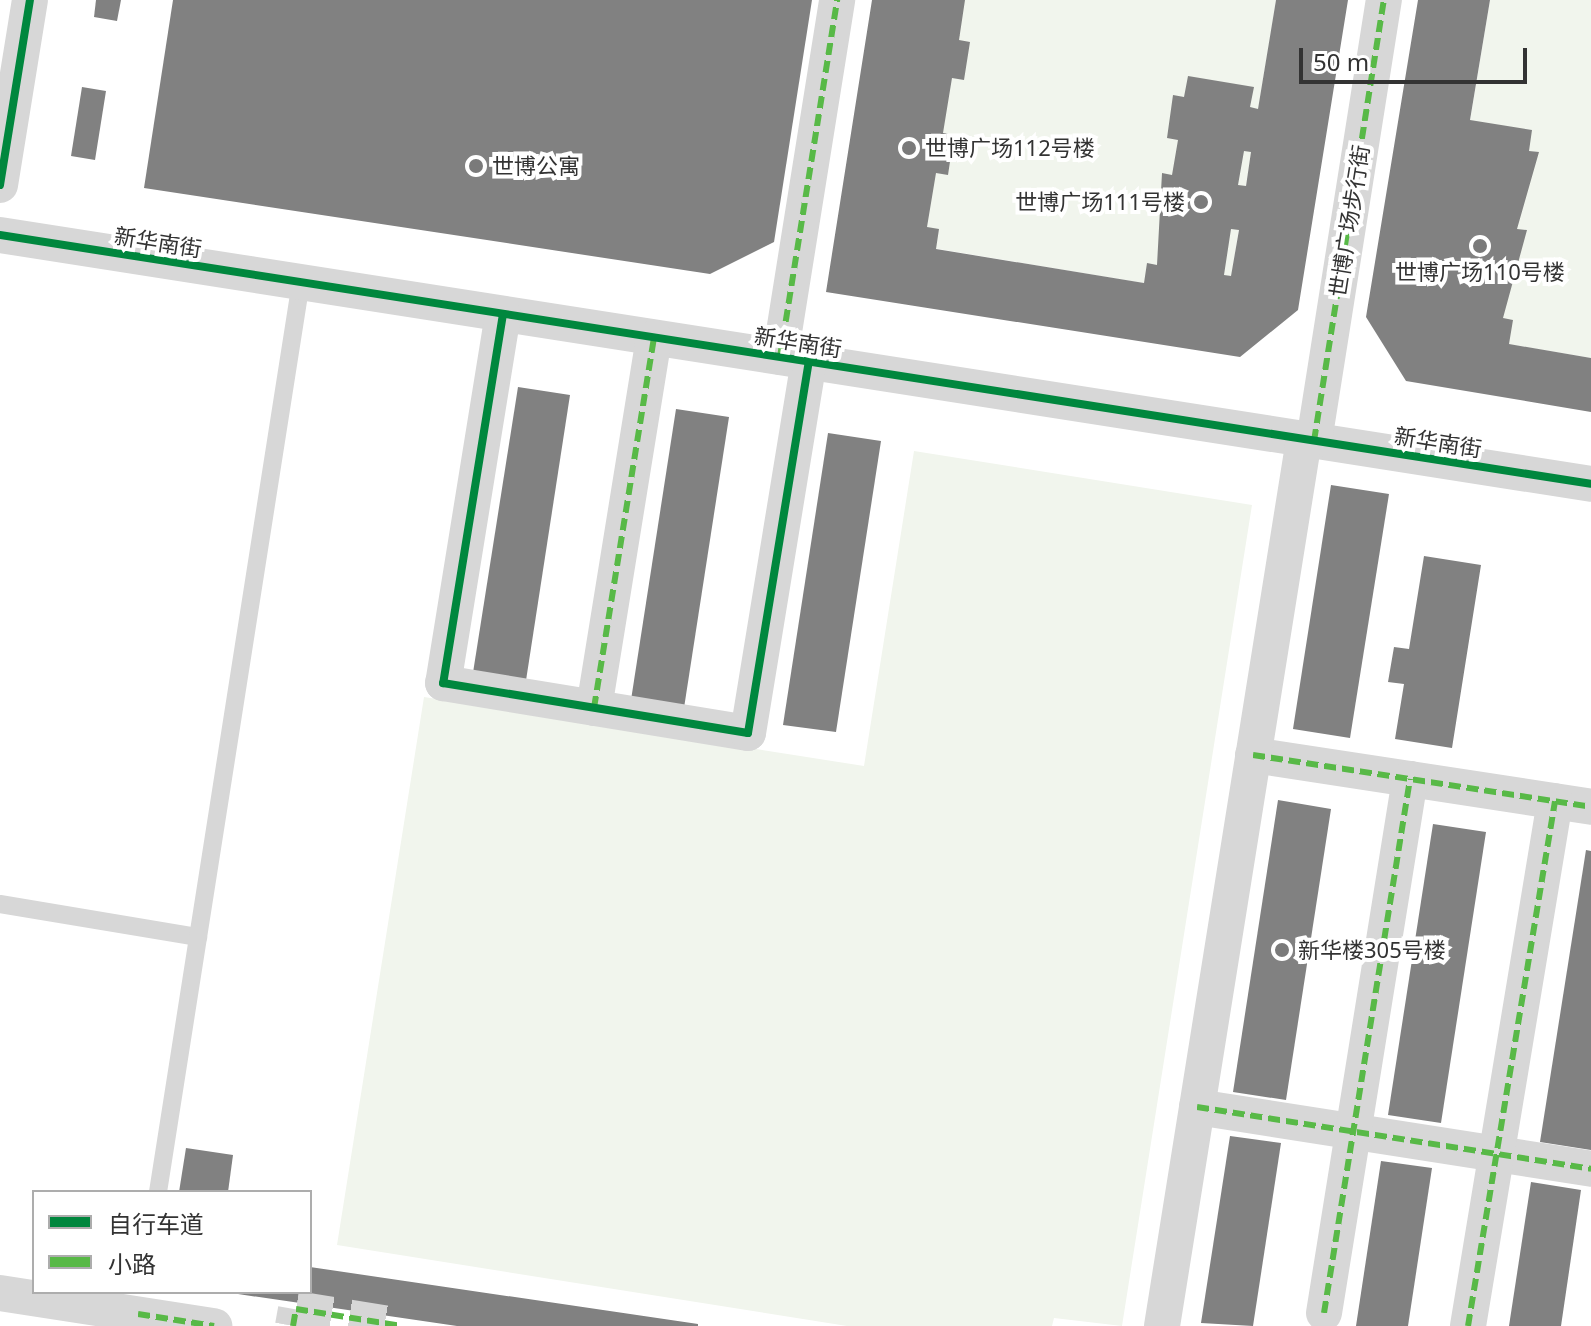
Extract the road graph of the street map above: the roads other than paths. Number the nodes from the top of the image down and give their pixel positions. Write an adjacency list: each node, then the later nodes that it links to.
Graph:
1 (30, 0): 4 (street)
2 (837, 0): 9 (street)
3 (1384, 0): 10 (street, 世博广场步行街)
4 (0, 185)
5 (0, 235): 6 (street, 新华南街)
6 (301, 282): 7 (street, 新华南街); 18 (lane)
7 (503, 314): 8 (street, 新华南街); 12 (street)
8 (654, 338): 9 (street, 新华南街); 12 (street)
9 (794, 360): 10 (street, 新华南街); 12 (street)
10 (1309, 440): 11 (street, 新华南街); 13 (street, 世博广场步行街)
11 (1591, 484)
12 (594, 708)
13 (1253, 755): 14 (street); 19 (street, 世博广场步行街)
14 (1410, 779): 15 (street); 20 (street)
15 (1555, 801): 16 (street); 21 (street)
16 (1591, 807)
17 (0, 904): 18 (lane)
18 (198, 937): 23 (lane)
19 (1197, 1107): 20 (street); 28 (street, 世博广场步行街)
20 (1353, 1132): 21 (street); 26 (street)
21 (1494, 1154): 22 (street); 29 (street)
22 (1591, 1169)
23 (158, 1190)
24 (0, 1293): 25 (street)
25 (146, 1311): 27 (street)
26 (1324, 1313)
27 (214, 1326)
28 (1162, 1326)
29 (1468, 1326)

